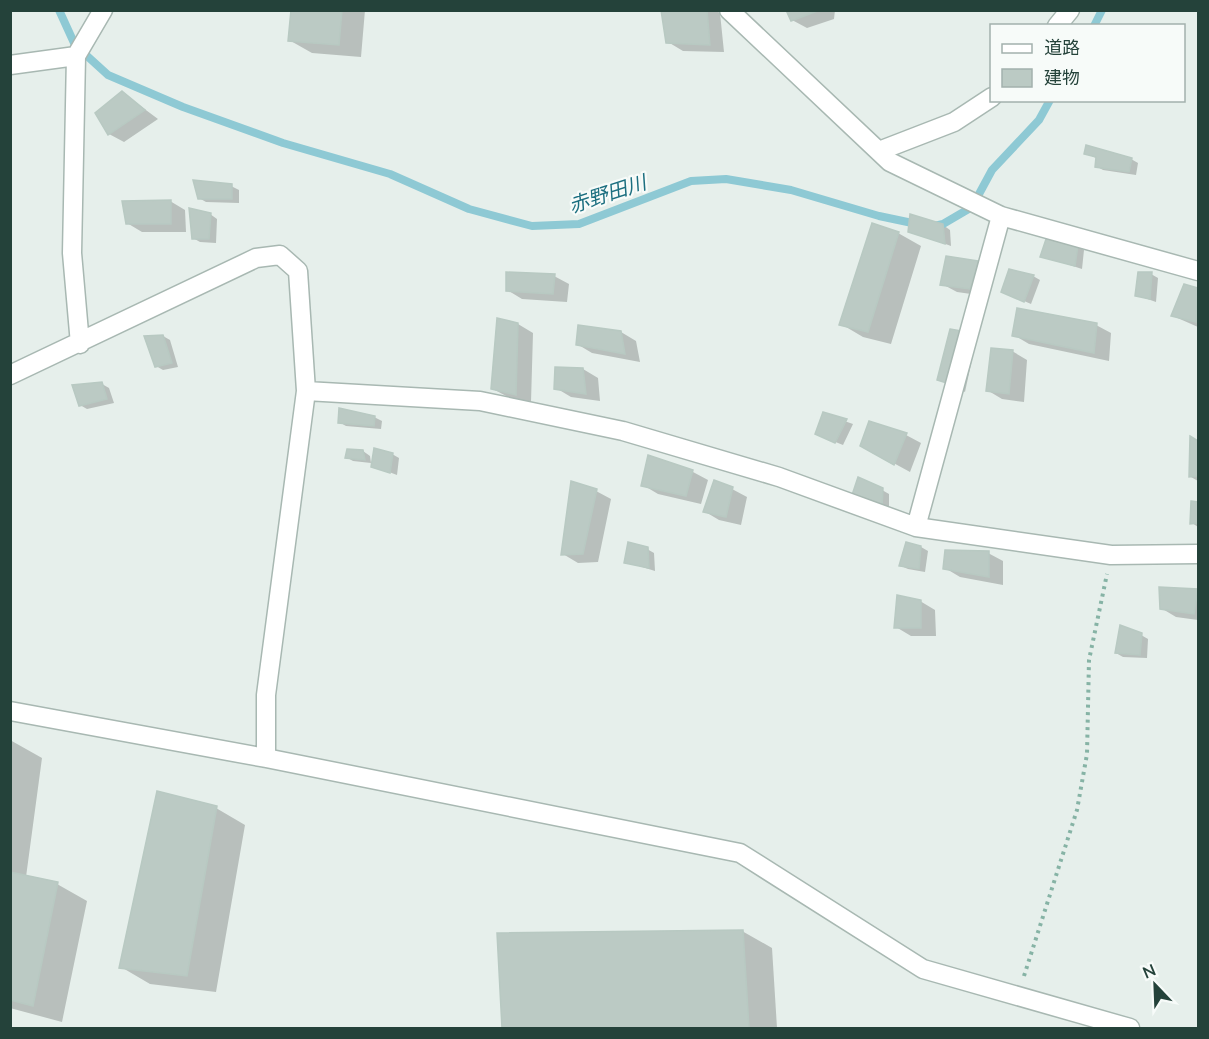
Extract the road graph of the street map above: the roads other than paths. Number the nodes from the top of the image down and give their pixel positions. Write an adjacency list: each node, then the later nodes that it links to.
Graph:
1 (103, 10): 5 (street)
2 (729, 10): 8 (street)
3 (1070, 10): 4 (street)
4 (1059, 24)
5 (76, 56): 6 (street); 11 (street)
6 (10, 66)
7 (990, 98): 8 (street)
8 (879, 152): 9 (street)
9 (1001, 216): 10 (street); 14 (street)
10 (1198, 271)
11 (80, 344): 12 (street); 13 (street)
12 (10, 375)
13 (306, 392): 14 (street); 17 (street)
14 (916, 527): 15 (street)
15 (1198, 554)
16 (10, 711): 17 (street)
17 (266, 758): 18 (street)
18 (1130, 1029)

